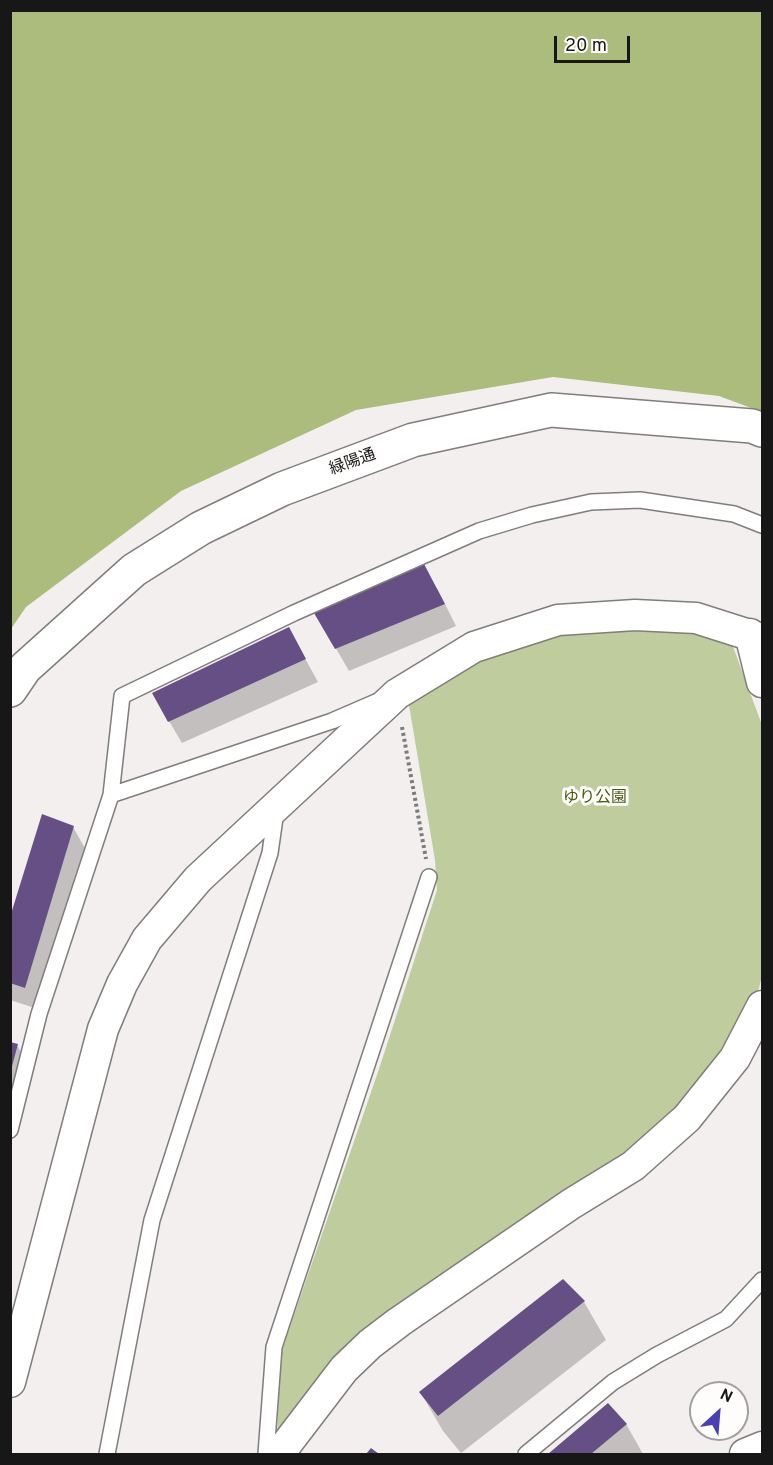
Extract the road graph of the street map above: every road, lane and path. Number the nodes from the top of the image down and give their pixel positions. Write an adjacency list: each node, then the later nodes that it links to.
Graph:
1 (762, 430): 5 (street, 緑陽通)
2 (762, 525): 7 (lane)
3 (756, 637): 4 (street); 6 (street)
4 (762, 682)
5 (10, 690)
6 (397, 694): 7 (lane); 8 (street); 9 (path)
7 (111, 795): 11 (lane)
8 (276, 805): 13 (street); 15 (lane)
9 (429, 877): 16 (lane)
10 (762, 1006): 17 (street)
11 (10, 1130)
12 (762, 1280): 18 (lane)
13 (10, 1382)
14 (762, 1447): 19 (street)
15 (107, 1455)
16 (267, 1455)
17 (279, 1455)
18 (526, 1455)
19 (745, 1455)

